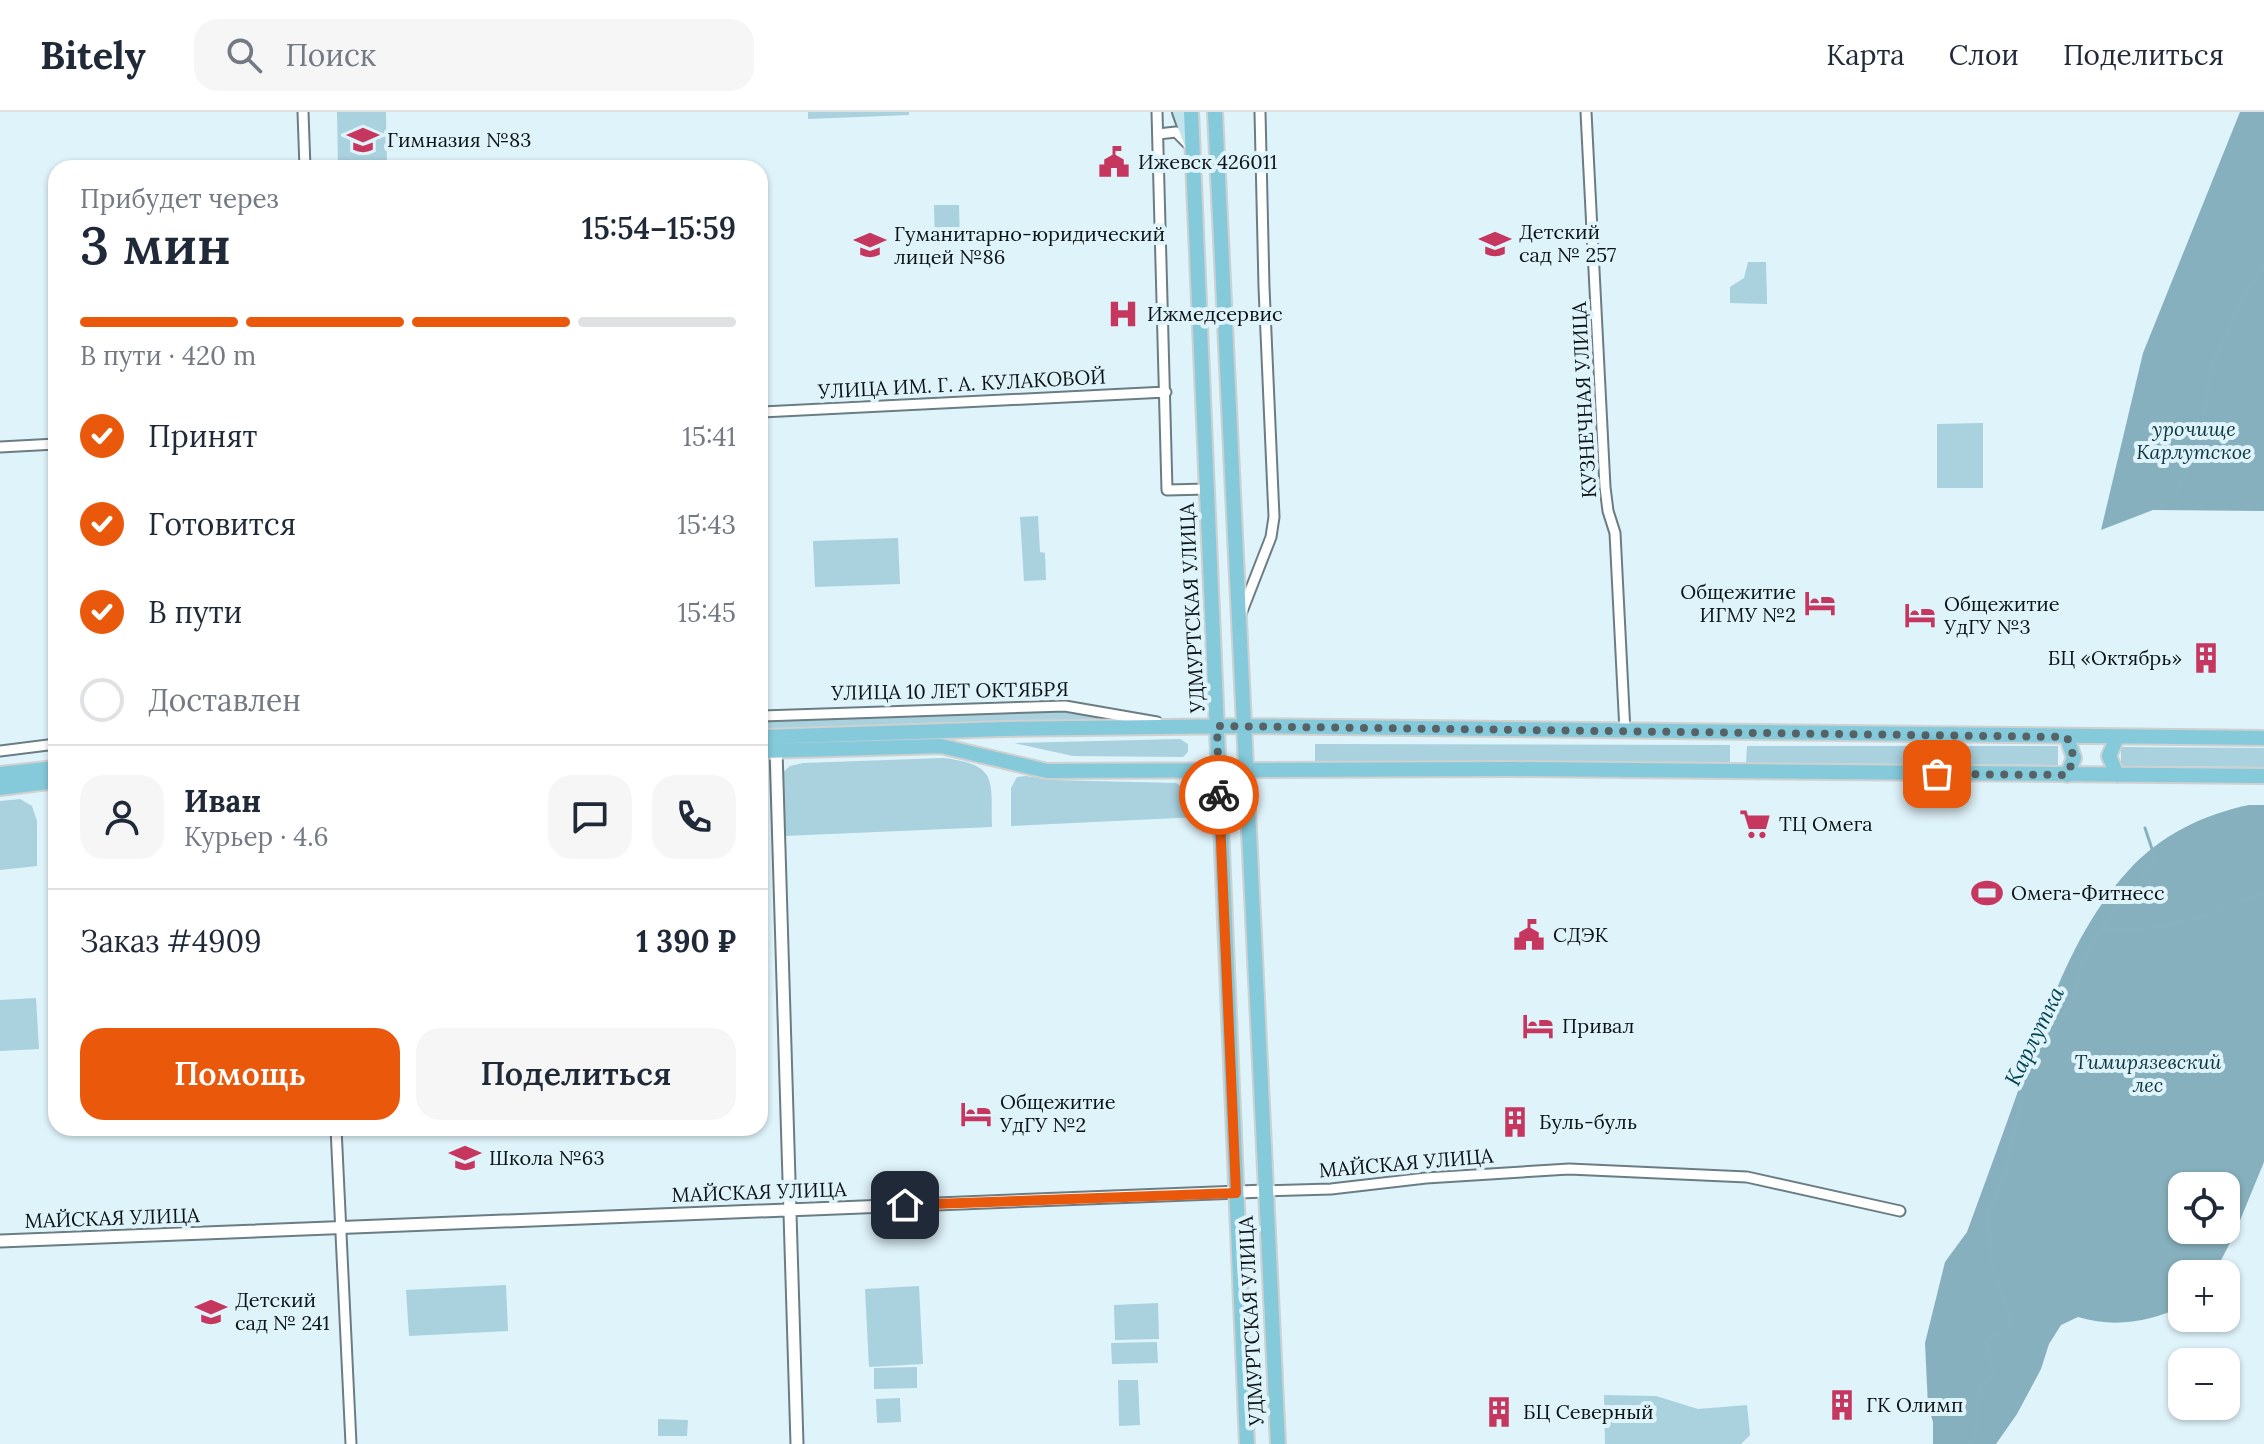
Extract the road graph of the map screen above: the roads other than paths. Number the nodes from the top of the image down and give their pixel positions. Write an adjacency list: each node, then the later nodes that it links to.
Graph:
1 (303, 112): 12 (street)
2 (1157, 112): 9 (street, УДМУРТСКАЯ УЛИЦА)
3 (1179, 112): 11 (main road)
4 (1191, 112): 11 (main road, УДМУРТСКАЯ УЛИЦА)
5 (1215, 112): 10 (main road, УДМУРТСКАЯ УЛИЦА)
6 (1223, 112): 10 (street)
7 (1260, 112): 18 (street, УДМУРТСКАЯ УЛИЦА)
8 (1586, 112): 23 (street, КУЗНЕЧНАЯ УЛИЦА)
9 (1158, 134): 11 (street); 13 (street, УДМУРТСКАЯ УЛИЦА)
10 (1216, 146): 18 (main road, УДМУРТСКАЯ УЛИЦА)
11 (1193, 149): 17 (main road, УДМУРТСКАЯ УЛИЦА)
12 (305, 160)
13 (1166, 392): 14 (street, УЛИЦА ИМ. Г. А. КУЛАКОВОЙ); 17 (street, УДМУРТСКАЯ УЛИЦА)
14 (768, 412)
15 (48, 444): 16 (street)
16 (0, 447)
17 (1207, 489): 20 (main road, УДМУРТСКАЯ УЛИЦА)
18 (1238, 621): 21 (main road, УДМУРТСКАЯ УЛИЦА)
19 (768, 716): 22 (street, УЛИЦА 10 ЛЕТ ОКТЯБРЯ)
20 (1217, 726): 21 (main road, УЛИЦА 10 ЛЕТ ОКТЯБРЯ); 22 (main road, УЛИЦА 10 ЛЕТ ОКТЯБРЯ); 33 (main road, УДМУРТСКАЯ УЛИЦА)
21 (1243, 726): 23 (main road, УЛИЦА 10 ЛЕТ ОКТЯБРЯ); 34 (main road, УДМУРТСКАЯ УЛИЦА)
22 (1188, 727): 28 (main road, УЛИЦА 10 ЛЕТ ОКТЯБРЯ)
23 (1625, 732): 24 (main road, УЛИЦА 10 ЛЕТ ОКТЯБРЯ)
24 (2067, 737): 25 (main road, УЛИЦА 10 ЛЕТ ОКТЯБРЯ); 36 (main road)
25 (2117, 737): 26 (main road, УЛИЦА 10 ЛЕТ ОКТЯБРЯ); 37 (main road)
26 (2264, 738)
27 (768, 740): 28 (main road, УЛИЦА 10 ЛЕТ ОКТЯБРЯ)
28 (776, 743): 30 (main road, УЛИЦА 10 ЛЕТ ОКТЯБРЯ); 33 (main road, УЛИЦА 10 ЛЕТ ОКТЯБРЯ); 44 (street)
29 (48, 745): 31 (street)
30 (768, 747)
31 (0, 751)
32 (48, 769): 35 (main road)
33 (1218, 769): 34 (main road, УЛИЦА 10 ЛЕТ ОКТЯБРЯ); 43 (main road, УДМУРТСКАЯ УЛИЦА)
34 (1245, 769): 36 (main road, УЛИЦА 10 ЛЕТ ОКТЯБРЯ); 42 (main road, УДМУРТСКАЯ УЛИЦА)
35 (0, 774)
36 (2067, 775): 37 (main road, УЛИЦА 10 ЛЕТ ОКТЯБРЯ)
37 (2117, 775): 38 (main road, УЛИЦА 10 ЛЕТ ОКТЯБРЯ)
38 (2264, 776)
39 (48, 782): 40 (main road)
40 (0, 788)
41 (336, 1136): 46 (street)
42 (1265, 1191): 43 (street, МАЙСКАЯ УЛИЦА); 45 (street, МАЙСКАЯ УЛИЦА); 48 (main road, УДМУРТСКАЯ УЛИЦА)
43 (1236, 1193): 44 (street, МАЙСКАЯ УЛИЦА); 49 (main road, УДМУРТСКАЯ УЛИЦА)
44 (790, 1209): 46 (street, МАЙСКАЯ УЛИЦА); 51 (street)
45 (1900, 1211)
46 (342, 1227): 47 (street, МАЙСКАЯ УЛИЦА); 50 (street)
47 (0, 1241)
48 (1268, 1254): 49 (main road); 53 (main road, УДМУРТСКАЯ УЛИЦА)
49 (1239, 1257): 52 (main road, УДМУРТСКАЯ УЛИЦА)
50 (351, 1444)
51 (797, 1444)
52 (1247, 1444)
53 (1278, 1444)

